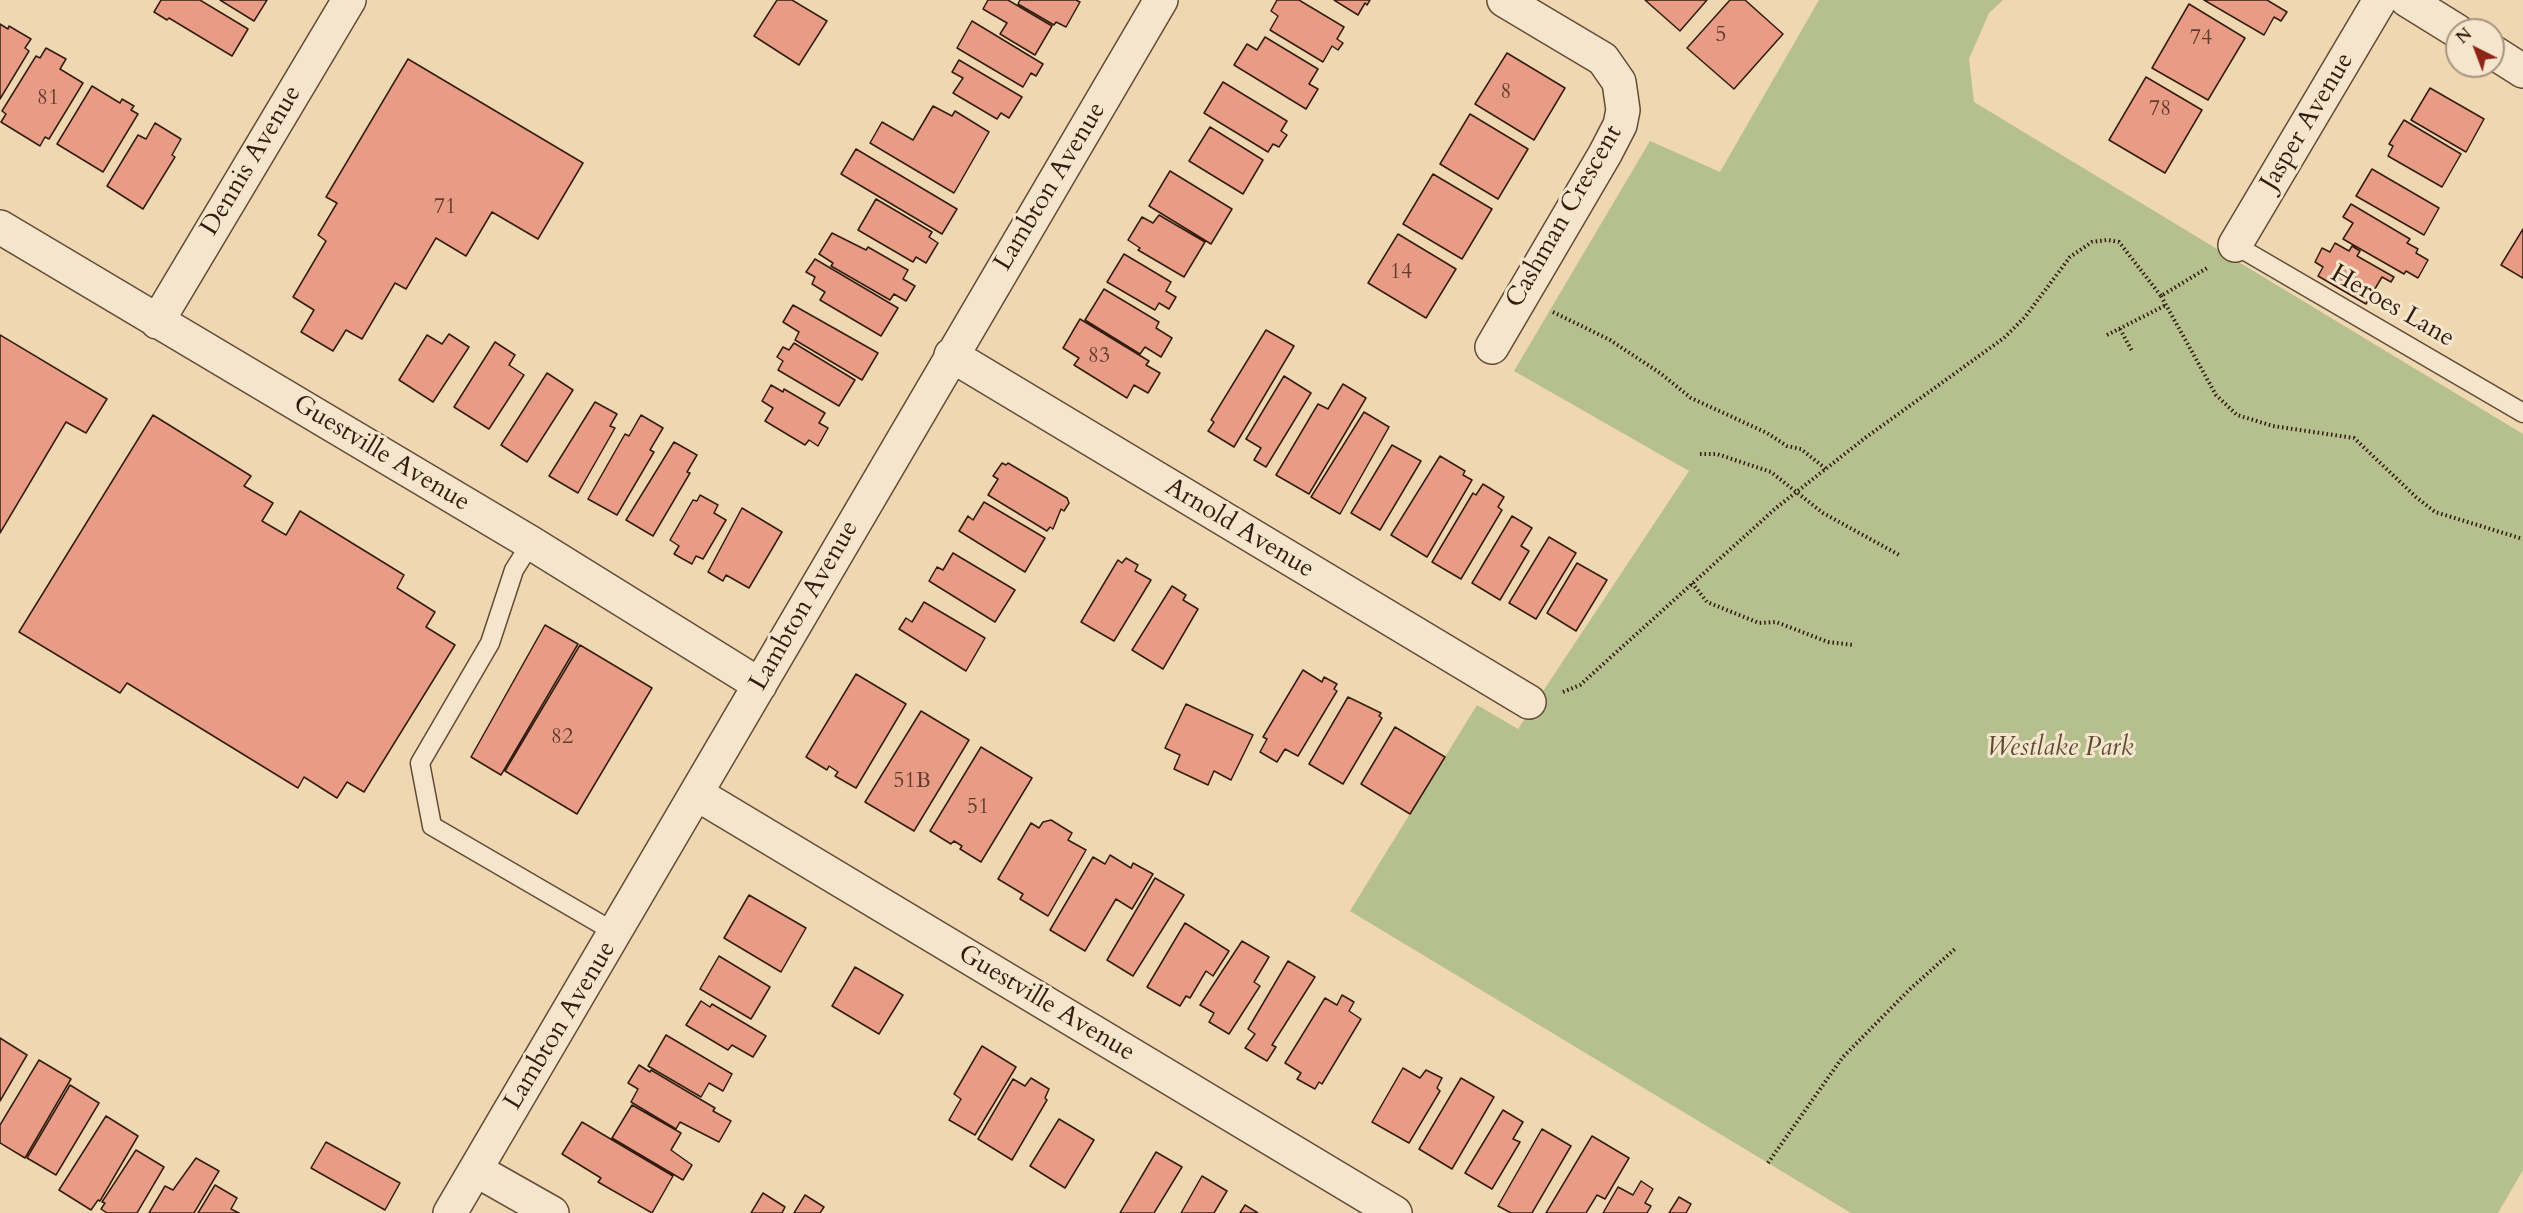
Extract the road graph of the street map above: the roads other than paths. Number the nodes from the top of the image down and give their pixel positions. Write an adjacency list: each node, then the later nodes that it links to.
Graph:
1 (349, 0): 11 (street, Dennis Avenue)
2 (1161, 0): 13 (street, Lambton Avenue)
3 (1504, 0): 12 (street, Cashman Crescent)
4 (2380, 0): 10 (street, Jasper Avenue)
5 (2407, 0): 6 (street)
6 (2445, 23)
7 (2505, 60): 8 (street)
8 (2523, 71)
9 (0, 227): 11 (street, Guestville Avenue)
10 (2235, 245): 14 (lane, Heroes Lane)
11 (157, 322): 15 (street, Guestville Avenue)
12 (1492, 347)
13 (951, 355): 16 (street, Lambton Avenue); 17 (street, Arnold Avenue)
14 (2523, 413)
15 (531, 543): 16 (street, Guestville Avenue); 19 (lane)
16 (760, 685): 18 (street, Lambton Avenue)
17 (1529, 702)
18 (697, 794): 19 (street, Lambton Avenue); 23 (street, Guestville Avenue)
19 (616, 933): 20 (street, Lambton Avenue)
20 (476, 1170): 21 (street, Lambton Avenue); 22 (street)
21 (450, 1213)
22 (552, 1213)
23 (1395, 1213)

